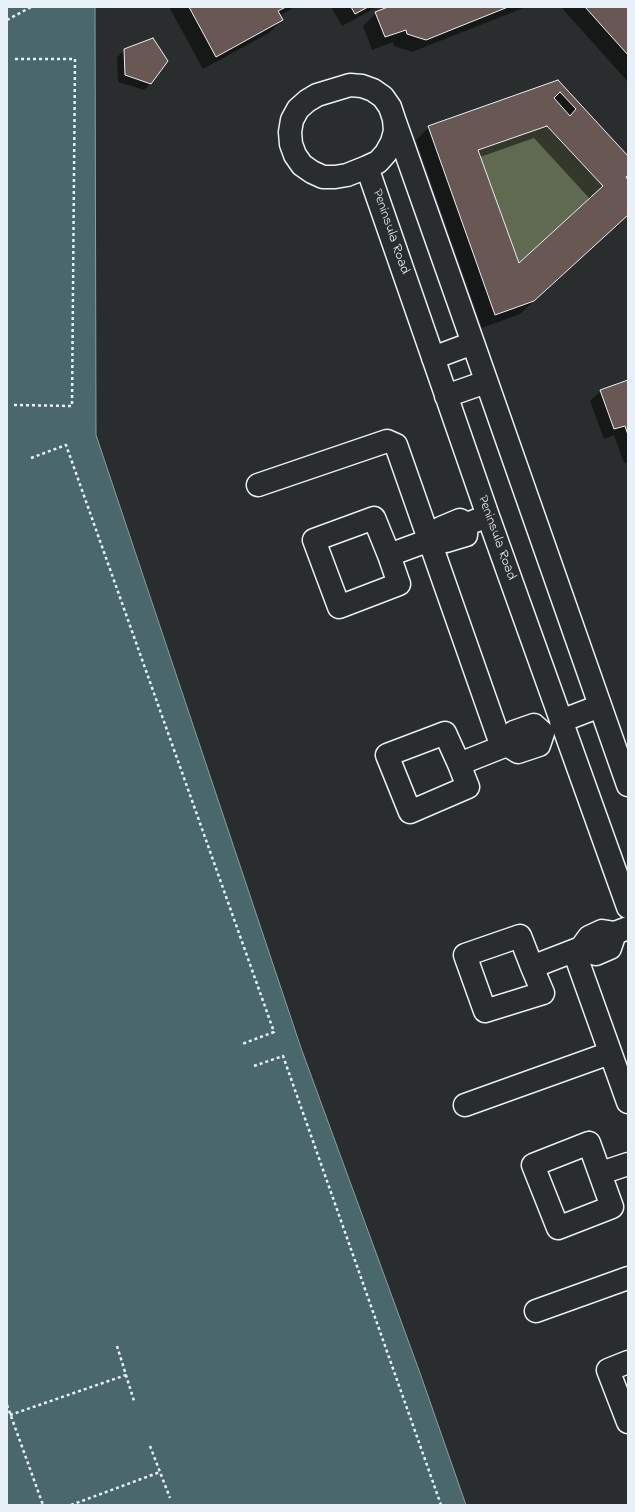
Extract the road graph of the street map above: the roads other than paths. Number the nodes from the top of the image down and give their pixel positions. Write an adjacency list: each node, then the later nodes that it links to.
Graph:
1 (394, 119): 2 (street); 2 (street); 3 (street)
2 (367, 168): 4 (street, Peninsula Road)
3 (473, 343): 4 (street); 5 (street)
4 (433, 358): 6 (street, Peninsula Road)
5 (486, 382): 6 (street); 11 (street)
6 (446, 396): 8 (street, Peninsula Road)
7 (258, 484): 9 (street)
8 (488, 516): 9 (street); 12 (street, Peninsula Road)
9 (433, 538): 10 (street); 13 (street)
10 (389, 554)
11 (600, 706): 12 (street); 15 (street)
12 (556, 726): 13 (street); 16 (street, Peninsula Road)
13 (505, 746): 14 (street)
14 (459, 764)
15 (628, 785)
16 (628, 907)
17 (621, 931): 18 (street)
18 (578, 950): 19 (street); 20 (street)
19 (532, 967)
20 (610, 1053): 21 (street); 22 (street)
21 (628, 1102)
22 (465, 1106)
23 (628, 1164): 24 (street)
24 (601, 1173)
25 (628, 1278): 26 (street)
26 (536, 1311)
27 (628, 1362): 28 (street)
28 (628, 1422)

